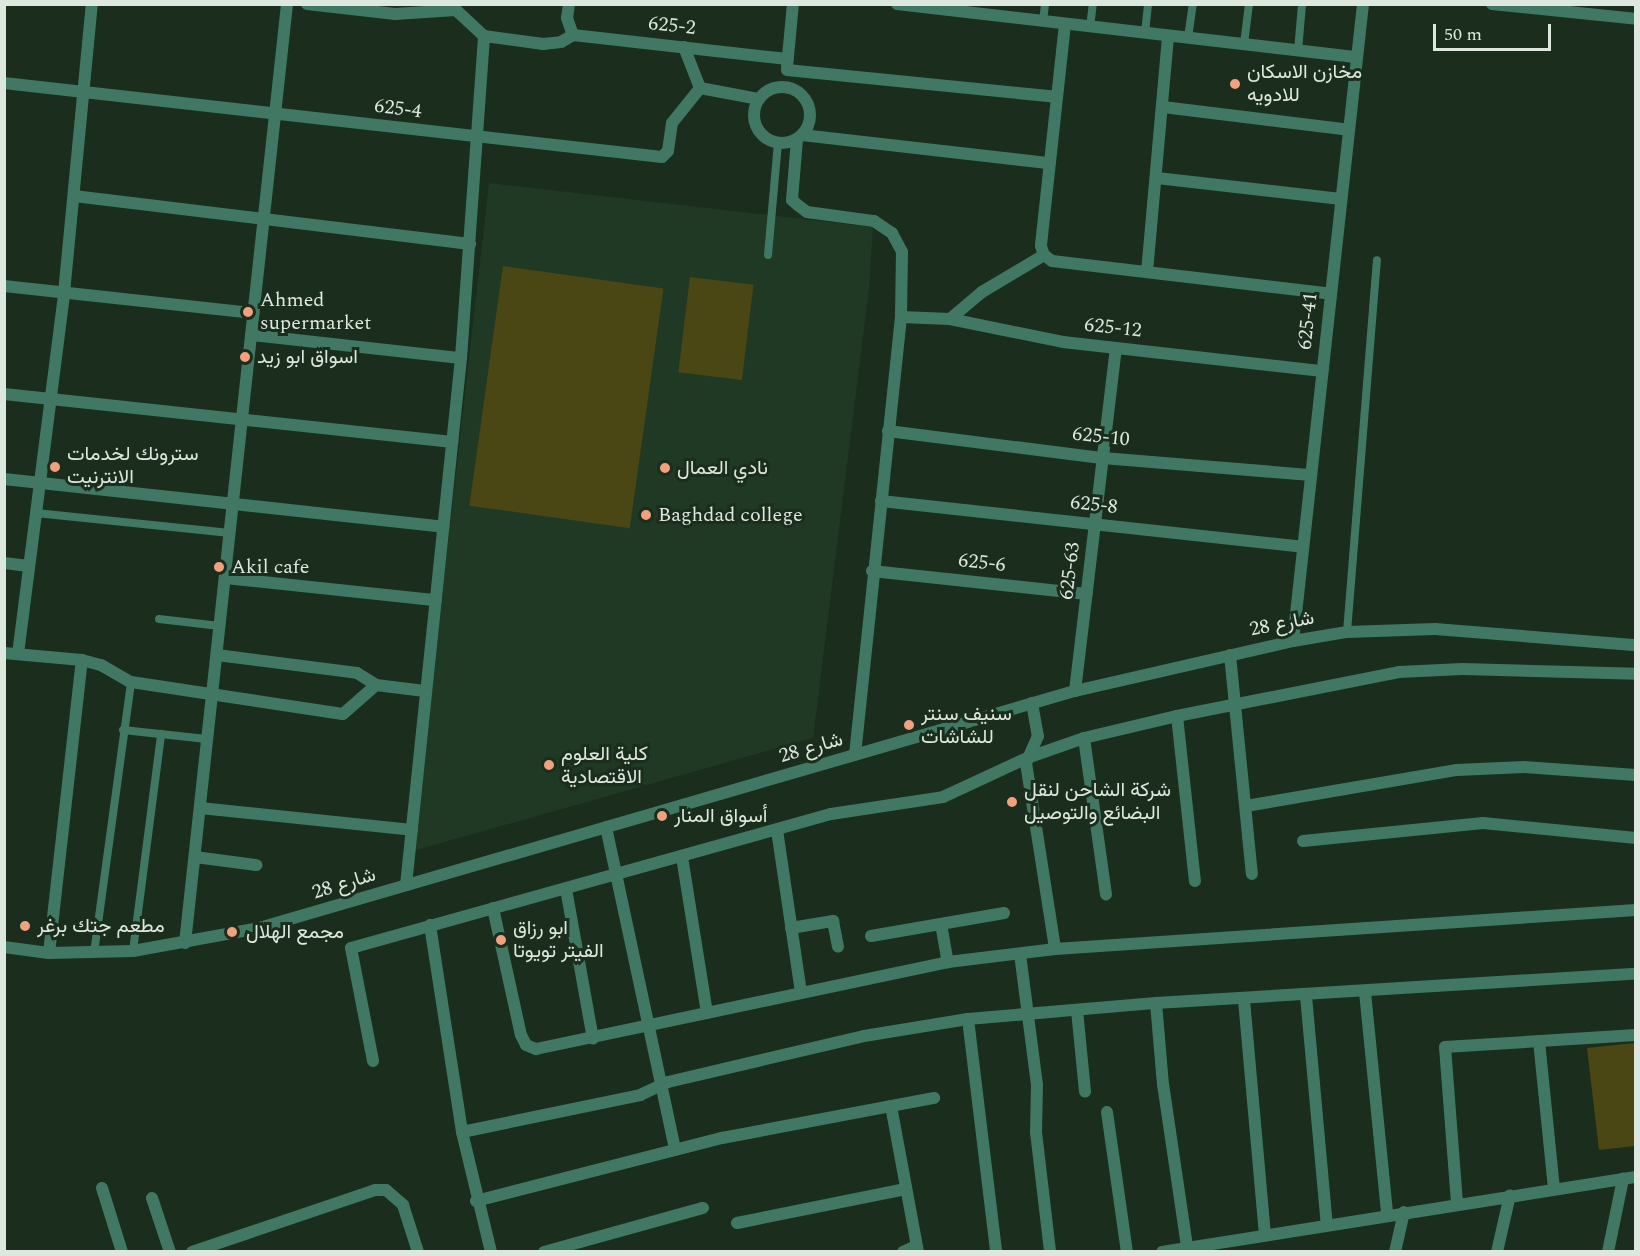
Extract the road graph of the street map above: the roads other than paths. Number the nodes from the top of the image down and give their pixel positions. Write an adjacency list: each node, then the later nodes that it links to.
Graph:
1 (92, 4): 38 (street)
2 (287, 4): 42 (street)
3 (307, 4): 15 (street)
4 (569, 4): 26 (street)
5 (794, 4): 34 (street)
6 (1045, 4): 22 (lane)
7 (1093, 4): 24 (lane)
8 (1148, 4): 25 (lane)
9 (1193, 4): 29 (lane)
10 (1249, 4): 30 (lane)
11 (1302, 4): 32 (lane)
12 (1363, 4): 33 (street, 625-41)
13 (1492, 4): 19 (street)
14 (898, 5): 17 (street)
15 (328, 6): 18 (street)
16 (458, 7): 18 (street); 27 (street)
17 (947, 7): 20 (street)
18 (396, 9)
19 (1574, 9): 21 (street)
20 (994, 10): 22 (street)
21 (1635, 19)
22 (1043, 21): 23 (street)
23 (1065, 24): 24 (street); 39 (street)
24 (1090, 27): 25 (street)
25 (1145, 33): 28 (street)
26 (573, 35): 27 (street, 625-2); 31 (street, 625-2)
27 (484, 36): 45 (street)
28 (1168, 36): 29 (street); 41 (street)
29 (1188, 38): 30 (street)
30 (1244, 44): 32 (street)
31 (684, 47): 34 (street, 625-2); 37 (street)
32 (1298, 51): 33 (street)
33 (1357, 57): 43 (street, 625-41)
34 (788, 64): 36 (street); 39 (street, 625-2)
35 (4, 83): 38 (street, 625-4)
36 (786, 87): 40 (street); 44 (street)
37 (700, 88): 40 (street); 45 (street, 625-4)
38 (85, 92): 42 (street, 625-4); 49 (street)
39 (1056, 96): 47 (street)
40 (758, 99): 46 (street)
41 (1163, 107): 43 (street); 48 (street)
42 (275, 115): 45 (street, 625-4); 51 (street)
43 (1349, 130): 50 (street, 625-41)
44 (799, 137): 46 (street); 47 (street); 61 (street)
45 (476, 138): 52 (street)
46 (778, 143): 53 (lane)
47 (1049, 163): 54 (street)
48 (1157, 178): 50 (street); 56 (street)
49 (74, 196): 51 (street); 58 (street)
50 (1341, 199): 59 (street, 625-41)
51 (264, 219): 52 (street); 60 (street)
52 (470, 244): 65 (street)
53 (768, 255)
54 (1044, 255): 56 (street); 62 (street)
55 (1377, 260): 91 (lane)
56 (1147, 272): 59 (street)
57 (4, 286): 58 (street)
58 (64, 293): 60 (street); 68 (street)
59 (1331, 294): 66 (street, 625-41)
60 (254, 313): 63 (street)
61 (901, 317): 62 (street, 625-12); 70 (street)
62 (950, 318): 64 (street, 625-12)
63 (251, 335): 65 (street); 69 (street)
64 (1116, 348): 66 (street, 625-12); 72 (street, 625-63)
65 (461, 357): 71 (street)
66 (1322, 371): 73 (street, 625-41)
67 (4, 394): 68 (street)
68 (50, 399): 69 (street); 75 (street)
69 (242, 420): 71 (street); 77 (street)
70 (888, 431): 72 (street, 625-10); 76 (street)
71 (452, 442): 80 (street)
72 (1103, 458): 73 (street, 625-10); 79 (street, 625-63)
73 (1311, 475): 82 (street, 625-41)
74 (4, 479): 75 (street)
75 (40, 483): 77 (street); 78 (street)
76 (881, 501): 79 (street, 625-8); 85 (street)
77 (233, 504): 80 (street); 81 (street)
78 (36, 513): 81 (lane); 84 (street)
79 (1095, 524): 82 (street, 625-8); 87 (street, 625-63)
80 (443, 527): 88 (street)
81 (230, 533): 86 (street)
82 (1303, 547): 92 (street, 625-41)
83 (4, 563): 84 (street)
84 (29, 566): 95 (street)
85 (872, 571): 87 (street, 625-6); 112 (street)
86 (225, 578): 88 (street); 90 (street)
87 (1087, 594): 103 (street, 625-63)
88 (436, 600): 102 (street)
89 (159, 619): 90 (lane)
90 (220, 627): 96 (street)
91 (1347, 632): 92 (street, شارع 28); 93 (street, شارع 28)
92 (1293, 641): 97 (street, شارع 28)
93 (1635, 645)
94 (4, 652): 95 (street)
95 (18, 654): 98 (street)
96 (217, 655): 101 (street); 104 (street)
97 (1230, 655): 103 (street, شارع 28); 106 (street)
98 (82, 660): 100 (street); 144 (street)
99 (1635, 674): 106 (street)
100 (131, 682): 104 (street); 108 (lane)
101 (376, 685): 102 (street); 104 (street)
102 (425, 691): 118 (street)
103 (1075, 691): 105 (street, شارع 28)
104 (212, 694): 111 (street)
105 (1032, 704): 112 (street, شارع 28); 113 (street)
106 (1233, 707): 107 (street); 115 (street)
107 (1177, 716): 110 (street); 127 (street)
108 (123, 730): 109 (lane); 143 (lane)
109 (162, 734): 111 (lane); 142 (lane)
110 (1084, 738): 113 (street); 130 (street)
111 (207, 739): 116 (street)
112 (855, 755): 117 (street, شارع 28)
113 (1027, 758): 119 (street); 141 (street)
114 (1635, 775): 115 (street)
115 (1246, 806): 126 (street)
116 (200, 808): 118 (street); 122 (street)
117 (606, 827): 125 (street); 128 (street, شارع 28)
118 (412, 830): 128 (street)
119 (777, 830): 123 (street); 136 (street)
120 (1635, 838): 121 (street)
121 (1303, 841)
122 (195, 856): 124 (street); 138 (street)
123 (682, 857): 125 (street); 154 (street)
124 (256, 864)
125 (616, 874): 129 (street); 157 (street)
126 (1252, 874)
127 (1195, 881)
128 (406, 885): 138 (street, شارع 28)
129 (566, 889): 131 (street); 159 (street)
130 (1106, 894)
131 (493, 908): 135 (street); 159 (street)
132 (1635, 910): 141 (street)
133 (1004, 913): 134 (street)
134 (941, 924): 137 (street); 146 (street)
135 (430, 925): 161 (street); 167 (street)
136 (791, 928): 140 (street); 148 (street)
137 (871, 936)
138 (185, 944): 142 (street, شارع 28)
139 (4, 947): 144 (street, شارع 28)
140 (838, 947)
141 (1055, 950): 145 (street)
142 (133, 951): 143 (street, شارع 28)
143 (94, 952): 144 (street, شارع 28)
144 (49, 953)
145 (1020, 954): 146 (street); 155 (street)
146 (948, 962): 148 (street)
147 (1635, 974): 149 (street)
148 (801, 992): 154 (street)
149 (1365, 992): 150 (street); 179 (street)
150 (1306, 996): 151 (street); 181 (street)
151 (1244, 1000): 152 (street); 182 (street)
152 (1156, 1003): 153 (street); 183 (street)
153 (1077, 1010): 155 (street); 163 (street)
154 (707, 1013): 157 (street)
155 (1028, 1014): 156 (street); 193 (street)
156 (968, 1019): 162 (street); 192 (street)
157 (649, 1026): 159 (street); 162 (street)
158 (1635, 1035): 160 (street)
159 (593, 1039)
160 (1539, 1041): 171 (street); 176 (street)
161 (374, 1061)
162 (661, 1086): 167 (street); 168 (street)
163 (1085, 1092)
164 (934, 1098): 165 (street)
165 (891, 1106): 168 (street); 172 (street)
166 (1107, 1112): 194 (street)
167 (462, 1132): 175 (street)
168 (675, 1150): 175 (street)
169 (1629, 1178): 171 (street); 198 (street)
170 (102, 1188): 185 (street)
171 (1554, 1189): 173 (street)
172 (906, 1190): 180 (street); 184 (street)
173 (1510, 1195): 176 (street); 197 (street)
174 (152, 1198): 186 (street)
175 (476, 1201): 189 (street)
176 (1457, 1203): 178 (street)
177 (703, 1208): 190 (street)
178 (1404, 1212): 179 (street); 196 (street)
179 (1387, 1214): 181 (street)
180 (737, 1223)
181 (1327, 1225): 182 (street)
182 (1265, 1234): 183 (street)
183 (1187, 1247): 195 (street)
184 (917, 1249): 191 (street)
185 (122, 1251)
186 (170, 1251)
187 (192, 1251): 188 (street)
188 (418, 1251)
189 (491, 1251)
190 (544, 1251)
191 (903, 1251)
192 (996, 1251)
193 (1050, 1251)
194 (1127, 1251)
195 (1162, 1251)
196 (1395, 1251)
197 (1497, 1251)
198 (1608, 1251)

